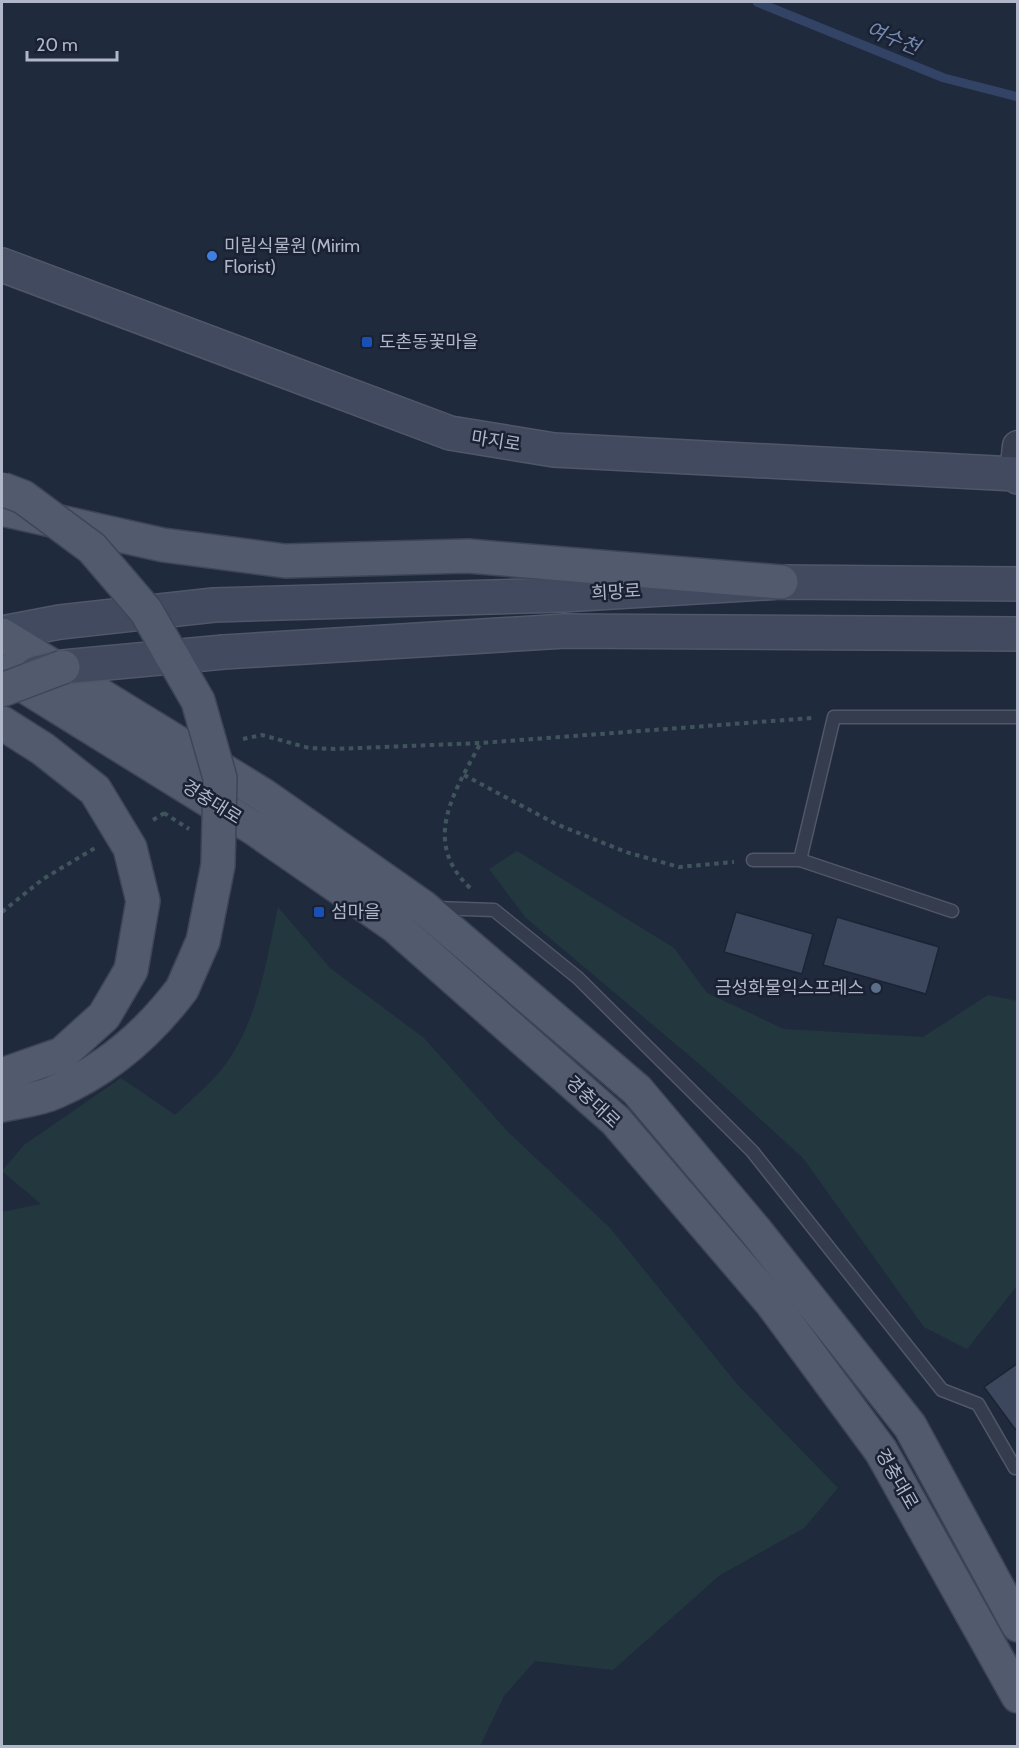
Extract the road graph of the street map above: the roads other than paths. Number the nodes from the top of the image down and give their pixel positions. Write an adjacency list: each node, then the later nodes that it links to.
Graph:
1 (2, 265): 2 (main road, 마지로)
2 (1017, 466)
3 (2, 489): 20 (main road, bridge)
4 (2, 509): 5 (main road)
5 (781, 582): 6 (main road, 희망로); 7 (main road, 희망로)
6 (1017, 584)
7 (2, 634): 17 (main road, 경충대로)
8 (1017, 634): 9 (main road, bridge)
9 (63, 668): 11 (main road, bridge); 12 (main road, bridge)
10 (2, 672): 23 (main road, 경충대로)
11 (2, 680)
12 (2, 690)
13 (1017, 717): 16 (lane)
14 (2, 723): 19 (main road)
15 (753, 860): 16 (lane)
16 (800, 860): 18 (lane)
17 (423, 907): 21 (lane); 22 (main road, 경충대로)
18 (952, 911)
19 (2, 1075)
20 (2, 1105)
21 (1017, 1468)
22 (1017, 1625)
23 (1017, 1696)

